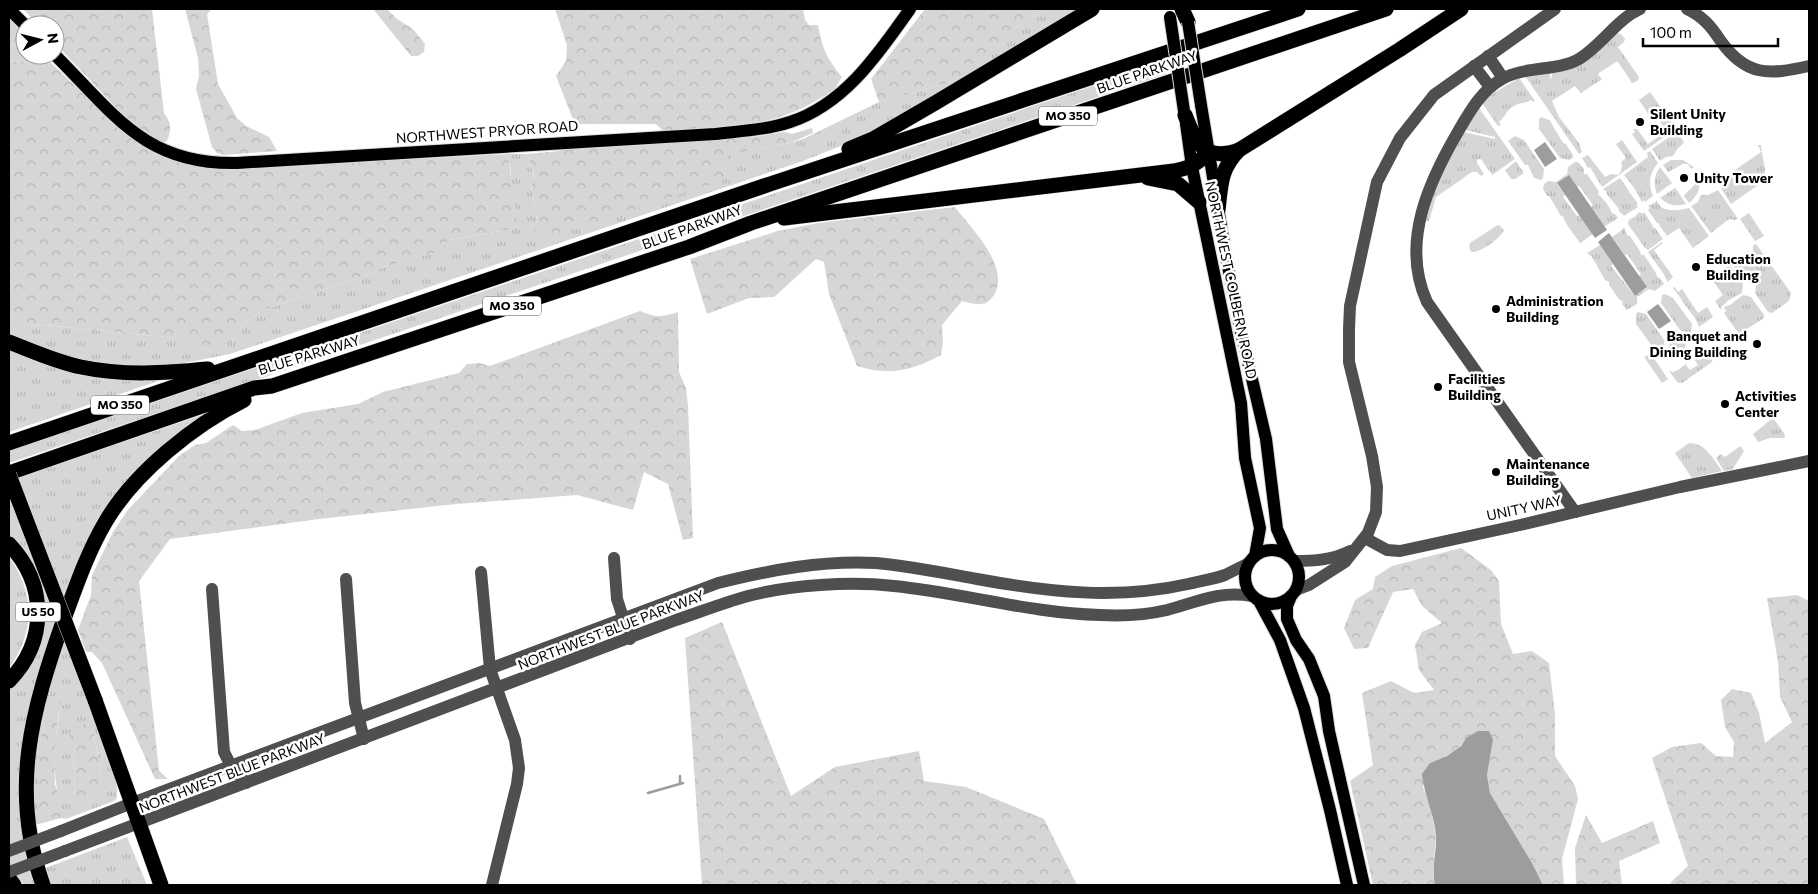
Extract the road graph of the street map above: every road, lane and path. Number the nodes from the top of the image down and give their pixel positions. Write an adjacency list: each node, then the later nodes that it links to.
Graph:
1 (910, 9): 11 (main road, NORTHWEST PRYOR ROAD)
2 (1092, 9): 21 (highway)
3 (1298, 9): 21 (highway, BLUE PARKWAY / MO 350)
4 (1386, 9): 24 (highway, BLUE PARKWAY / MO 350)
5 (1461, 9): 18 (highway)
6 (1556, 9): 10 (street)
7 (1640, 9): 14 (street)
8 (1687, 9): 13 (street)
9 (1179, 13): 16 (main road, NORTHWEST COLBERN ROAD, bridge); 17 (main road, NORTHWEST COLBERN ROAD, bridge)
10 (1488, 56): 12 (street); 14 (street)
11 (65, 65)
12 (1474, 66): 15 (street); 32 (street)
13 (1809, 66)
14 (1503, 78): 15 (street)
15 (1490, 87): 31 (street)
16 (1185, 113): 17 (highway); 19 (main road, NORTHWEST COLBERN ROAD)
17 (1208, 150): 18 (highway); 19 (highway); 23 (main road, NORTHWEST COLBERN ROAD)
18 (1239, 150): 23 (highway)
19 (1192, 167): 20 (highway); 22 (main road, NORTHWEST COLBERN ROAD)
20 (1139, 176): 22 (highway); 24 (highway)
21 (770, 184): 26 (highway, BLUE PARKWAY / MO 350)
22 (1200, 202): 36 (main road, NORTHWEST COLBERN ROAD)
23 (1218, 210): 37 (main road, NORTHWEST COLBERN ROAD)
24 (751, 223): 27 (highway, BLUE PARKWAY / MO 350)
25 (9, 342): 26 (highway)
26 (232, 367): 28 (highway, BLUE PARKWAY / MO 350)
27 (272, 386): 30 (highway, BLUE PARKWAY / MO 350); 58 (highway)
28 (9, 443)
29 (1809, 461): 31 (street, UNITY WAY)
30 (9, 474): 52 (highway, bridge)
31 (1575, 512): 32 (street, UNITY WAY)
32 (1365, 538): 34 (street)
33 (9, 544): 46 (highway, US 50)
34 (1357, 548): 37 (street); 41 (street)
35 (614, 558): 43 (street)
36 (1252, 559): 37 (main road); 42 (main road); 43 (street, NORTHWEST BLUE PARKWAY)
37 (1291, 559): 41 (main road)
38 (481, 572): 45 (street)
39 (346, 578): 48 (street)
40 (212, 590): 50 (street)
41 (1294, 593): 42 (main road); 62 (main road)
42 (1255, 599): 44 (street, NORTHWEST BLUE PARKWAY); 61 (main road)
43 (622, 619): 44 (street); 45 (street, NORTHWEST BLUE PARKWAY)
44 (630, 639): 47 (street, NORTHWEST BLUE PARKWAY)
45 (490, 669): 47 (street); 48 (street, NORTHWEST BLUE PARKWAY)
46 (9, 681)
47 (496, 690): 49 (street, NORTHWEST BLUE PARKWAY); 60 (street)
48 (359, 718): 49 (street); 50 (street, NORTHWEST BLUE PARKWAY)
49 (364, 739): 51 (street, NORTHWEST BLUE PARKWAY)
50 (231, 766): 51 (street); 52 (street, NORTHWEST BLUE PARKWAY)
51 (246, 783): 53 (street, NORTHWEST BLUE PARKWAY)
52 (132, 803): 53 (highway); 54 (street, NORTHWEST BLUE PARKWAY, bridge)
53 (140, 824): 55 (street, NORTHWEST BLUE PARKWAY, bridge); 59 (highway)
54 (9, 851)
55 (9, 872)
56 (9, 878): 57 (highway)
57 (14, 885)
58 (43, 885)
59 (161, 885)
60 (492, 885)
61 (1347, 885)
62 (1364, 885)

